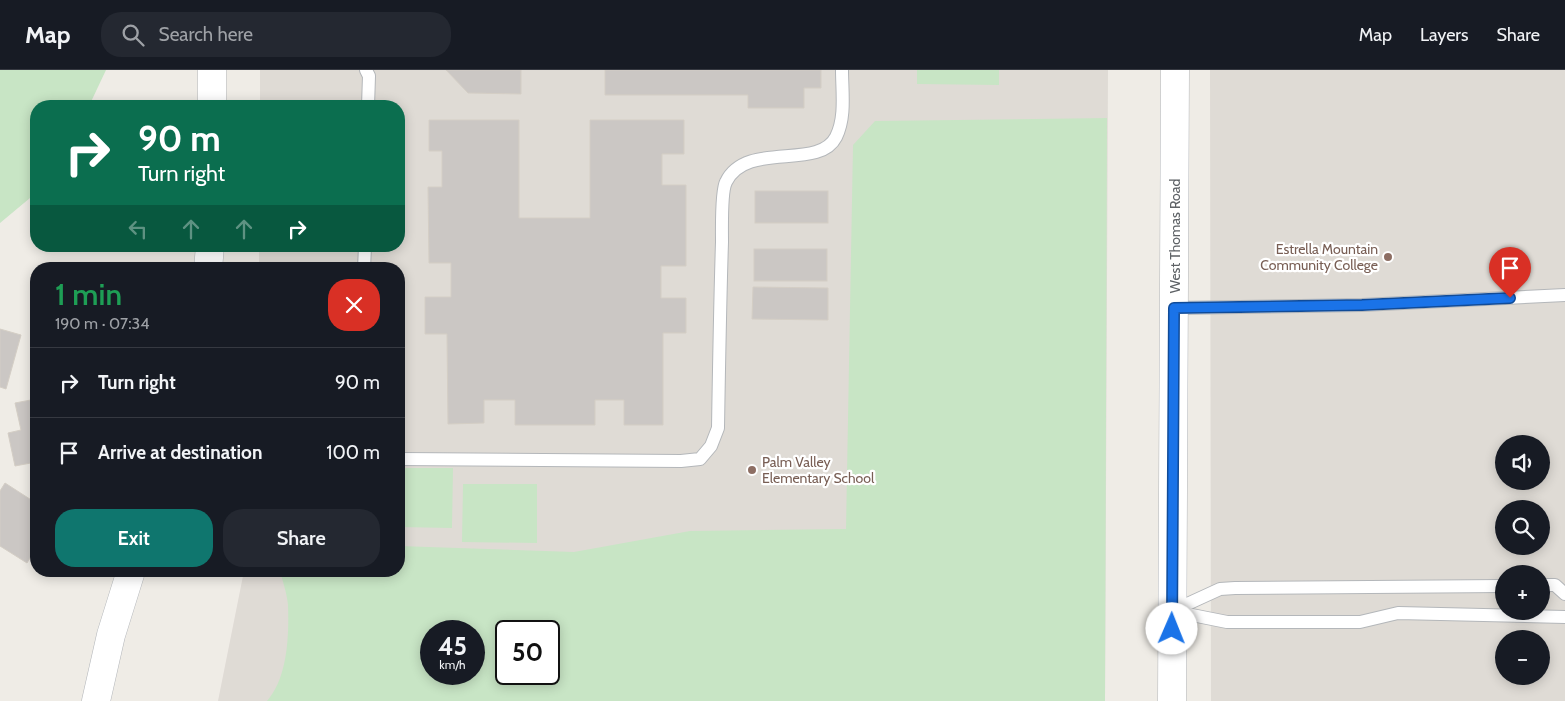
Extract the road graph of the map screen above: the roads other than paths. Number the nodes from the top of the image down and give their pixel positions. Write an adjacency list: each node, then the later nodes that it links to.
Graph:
1 (212, 70): 5 (main road)
2 (366, 70): 6 (lane)
3 (842, 70): 9 (lane)
4 (1176, 70): 8 (main road, West Thomas Road)
5 (212, 100)
6 (368, 100)
7 (1565, 295): 8 (lane)
8 (1174, 308): 14 (main road, West Thomas Road)
9 (405, 459)
10 (129, 577): 16 (main road)
11 (1550, 585): 13 (lane)
12 (1495, 586): 14 (lane)
13 (1565, 594)
14 (1172, 611): 15 (lane); 17 (main road, West Thomas Road)
15 (1565, 617)
16 (96, 701)
17 (1172, 701)

